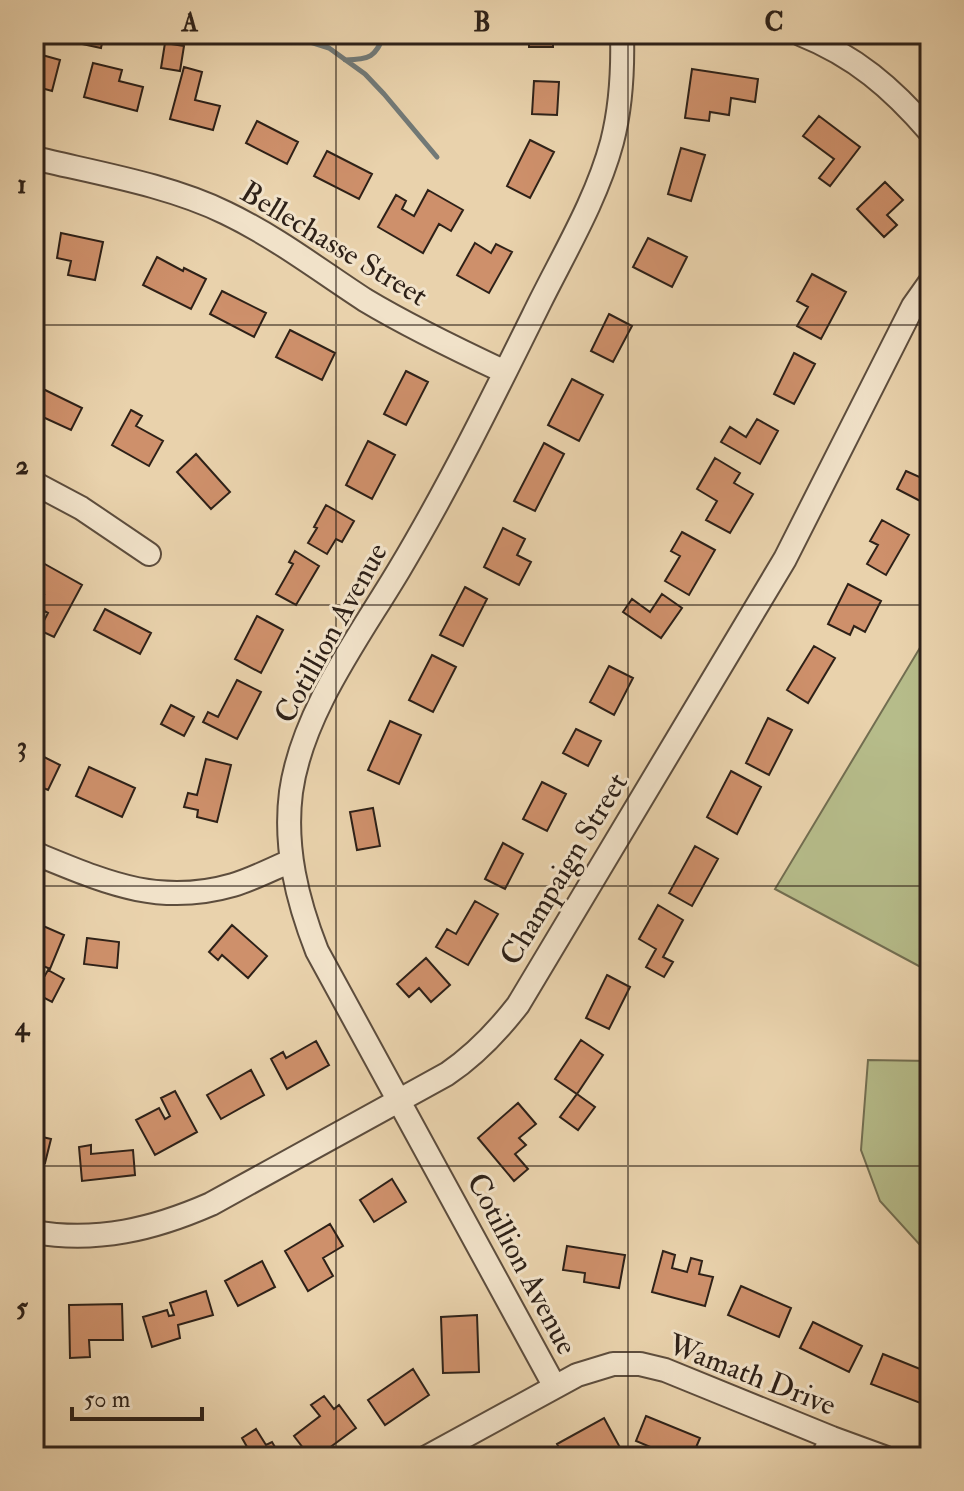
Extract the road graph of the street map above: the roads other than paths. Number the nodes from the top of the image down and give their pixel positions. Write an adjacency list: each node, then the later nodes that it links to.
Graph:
1 (622, 34): 6 (street, Cotillion Avenue)
2 (800, 34): 3 (street)
3 (930, 132)
4 (34, 158): 6 (street, Bellechasse Street)
5 (930, 282): 11 (street, Champaign Street)
6 (505, 372): 10 (street, Cotillion Avenue)
7 (34, 483): 8 (street)
8 (149, 554)
9 (34, 853): 10 (street)
10 (291, 861): 11 (street, Cotillion Avenue)
11 (399, 1101): 12 (street, Champaign Street); 13 (street, Cotillion Avenue)
12 (34, 1232)
13 (555, 1387): 14 (street, Wamath Drive); 15 (street, Wamath Drive)
14 (827, 1448): 16 (street, Wamath Drive)
15 (427, 1457)
16 (884, 1457)

